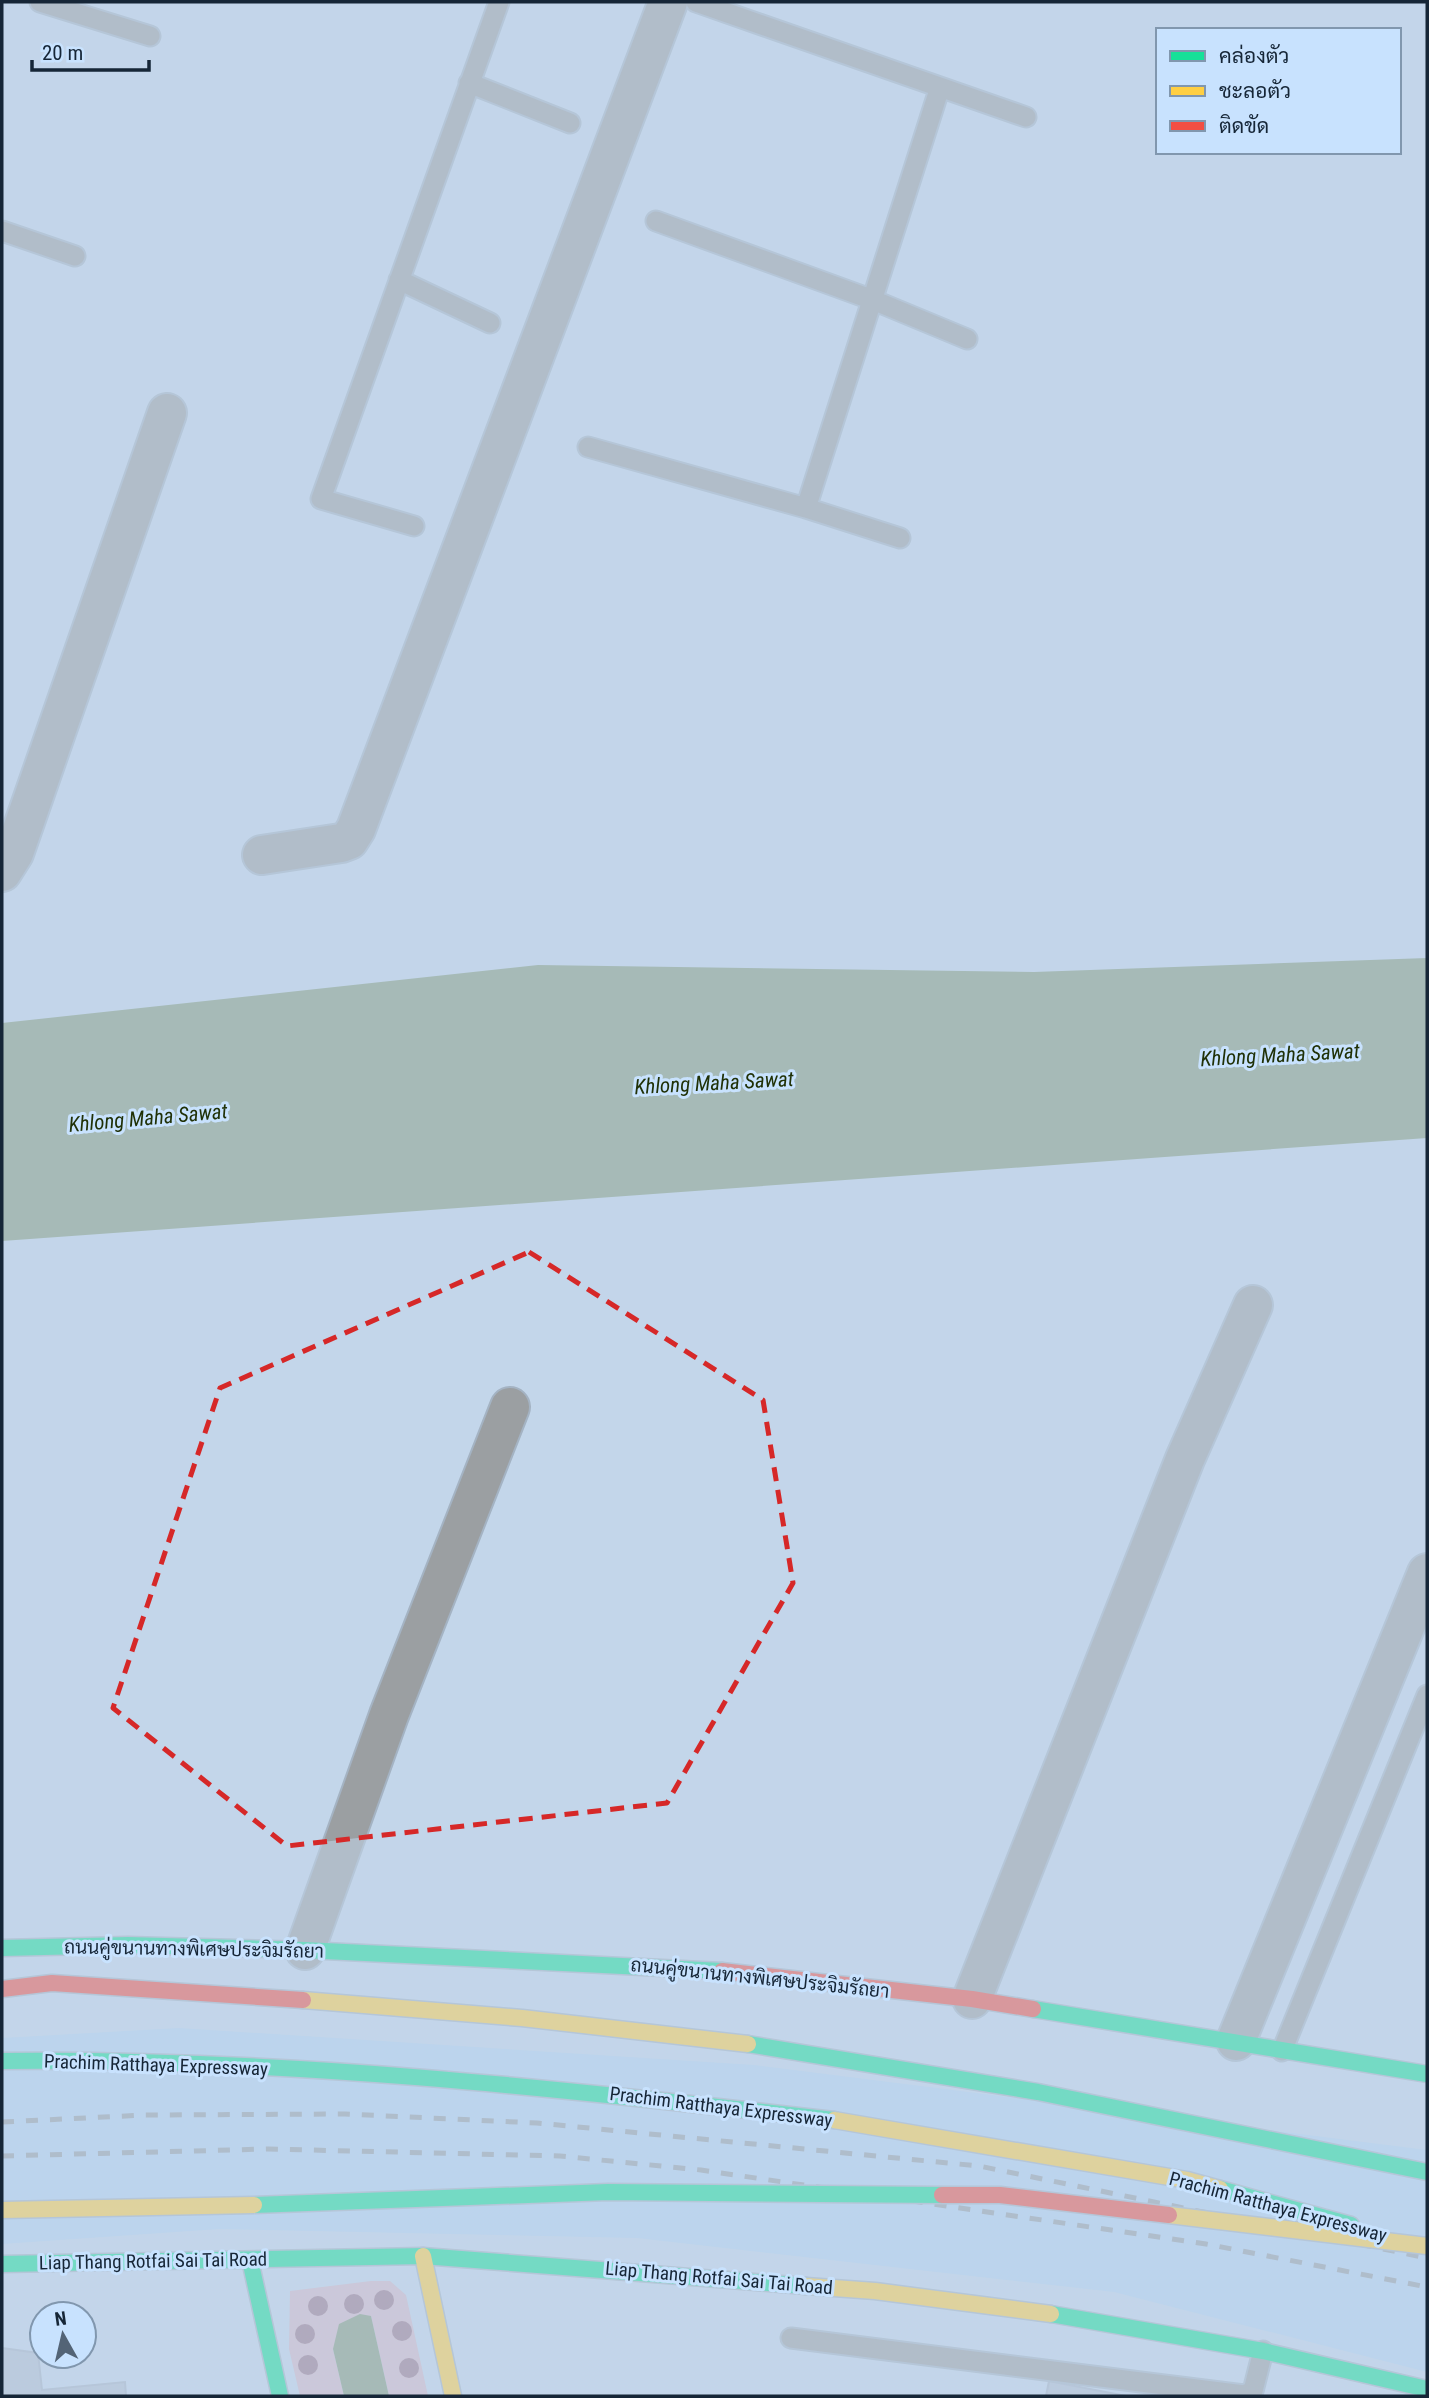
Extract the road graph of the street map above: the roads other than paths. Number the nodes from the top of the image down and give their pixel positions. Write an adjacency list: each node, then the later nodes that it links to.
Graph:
1 (40, 2): 5 (lane)
2 (499, 2): 6 (lane)
3 (668, 2): 22 (street)
4 (696, 2): 7 (lane)
5 (150, 36)
6 (469, 83): 9 (lane); 13 (lane)
7 (940, 87): 8 (lane); 14 (lane)
8 (1026, 117)
9 (570, 123)
10 (656, 221): 14 (lane)
11 (2, 231): 12 (lane)
12 (75, 256)
13 (399, 280): 15 (lane); 20 (lane)
14 (873, 300): 16 (lane); 19 (lane)
15 (490, 323)
16 (967, 339)
17 (167, 413): 23 (street)
18 (588, 447): 19 (lane)
19 (806, 508): 21 (lane)
20 (414, 526)
21 (900, 538)
22 (262, 855)
23 (2, 872)
24 (1253, 1305): 33 (street)
25 (510, 1407): 29 (street)
26 (1427, 1573): 34 (street)
27 (1427, 1695): 35 (lane)
28 (2, 1948): 29 (main road, ถนนคู่ขนานทางพิเศษประจิมรัถยา)
29 (305, 1950): 33 (main road, ถนนคู่ขนานทางพิเศษประจิมรัถยา)
30 (2, 1981): 31 (main road)
31 (52, 1983): 32 (main road); 38 (main road)
32 (2, 1989)
33 (972, 1998): 34 (main road, ถนนคู่ขนานทางพิเศษประจิมรัถยา)
34 (1236, 2041): 35 (main road, ถนนคู่ขนานทางพิเศษประจิมรัถยา)
35 (1282, 2051): 37 (main road, ถนนคู่ขนานทางพิเศษประจิมรัถยา)
36 (2, 2061): 40 (main road, Prachim Ratthaya Expressway, bridge)
37 (1427, 2074)
38 (1427, 2172)
39 (2, 2210): 40 (main road, Prachim Ratthaya Expressway, bridge)
40 (1427, 2246)
41 (423, 2256): 42 (main road, Liap Thang Rotfai Sai Tai Road); 45 (main road, Liap Thang Rotfai Sai Tai Road); 48 (main road)
42 (250, 2260): 43 (main road, Liap Thang Rotfai Sai Tai Road); 47 (main road)
43 (2, 2264)
44 (791, 2338): 45 (lane)
45 (1263, 2351): 46 (main road, Liap Thang Rotfai Sai Tai Road)
46 (1427, 2389)
47 (280, 2396)
48 (453, 2396)

